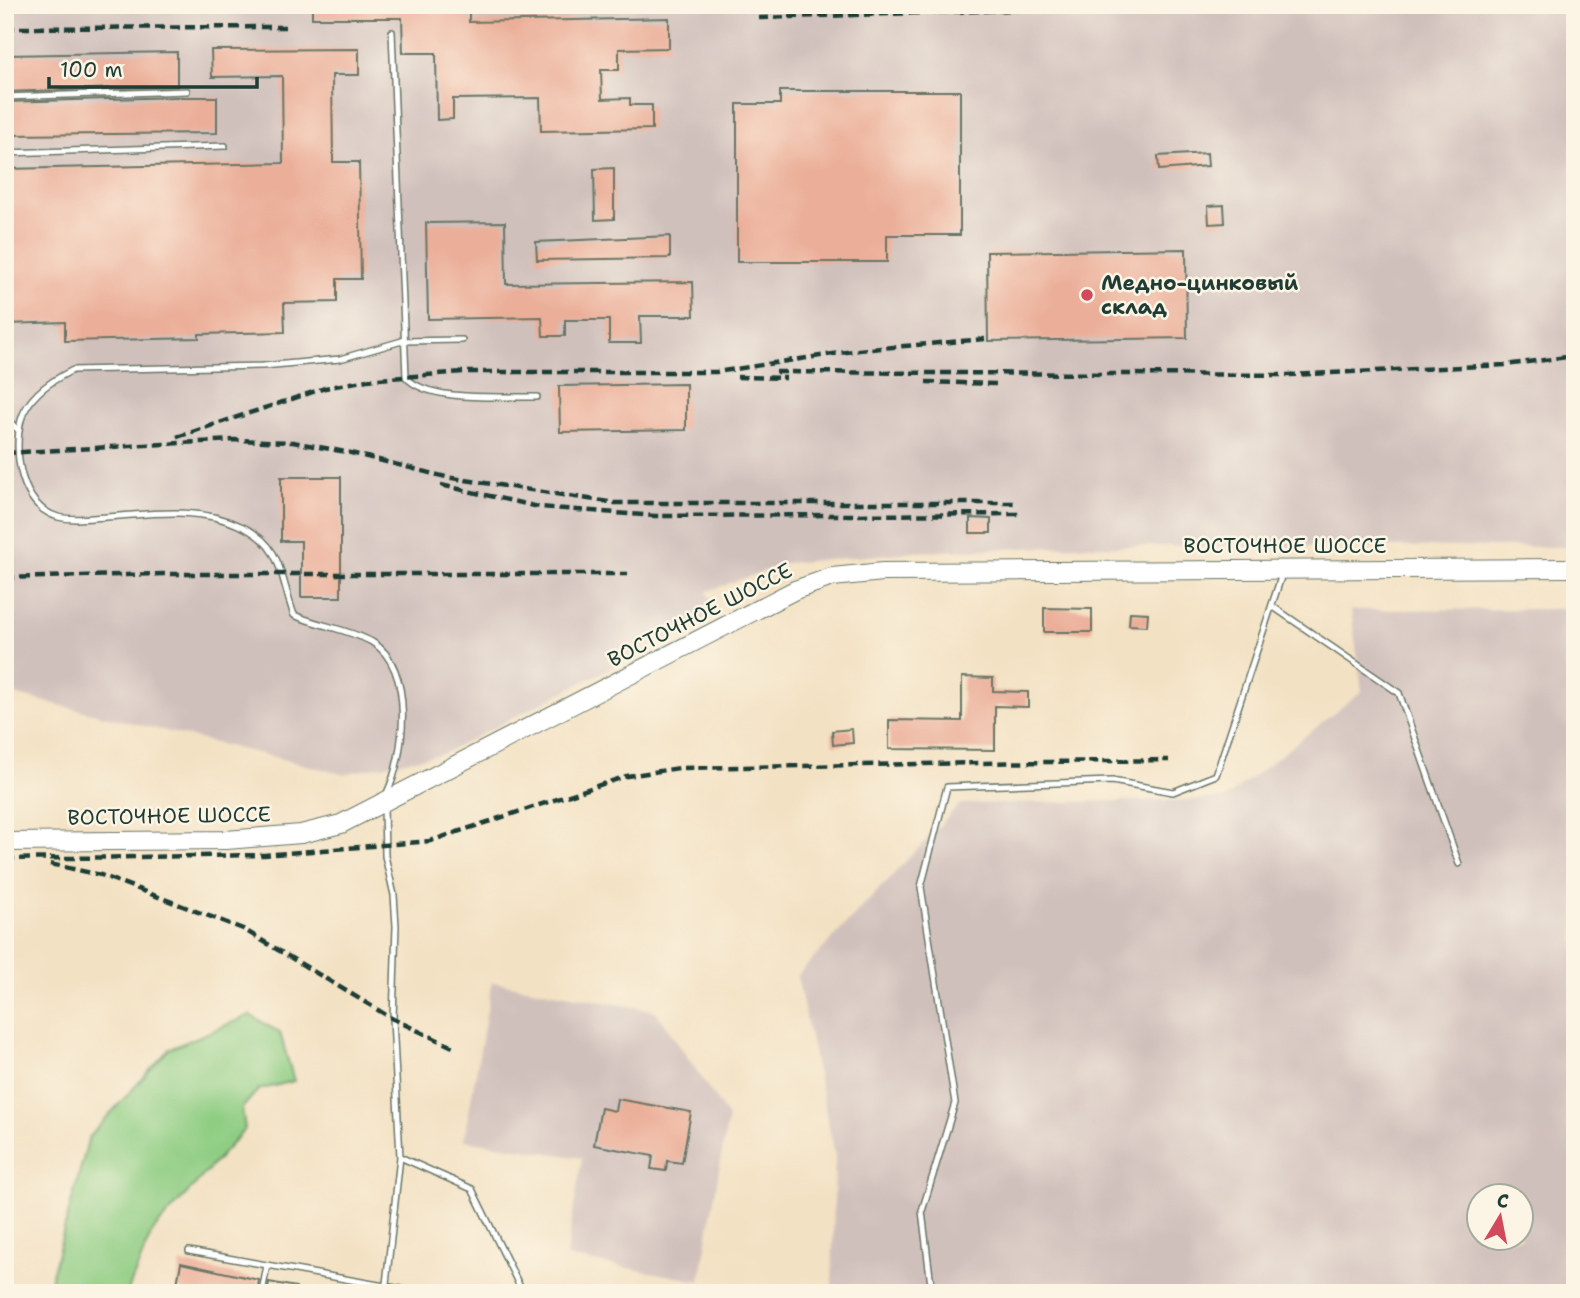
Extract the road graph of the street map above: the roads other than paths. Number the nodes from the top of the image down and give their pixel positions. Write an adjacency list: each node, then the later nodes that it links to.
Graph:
1 (392, 32): 7 (lane)
2 (187, 91): 3 (lane)
3 (5, 97)
4 (225, 146): 5 (lane)
5 (5, 153)
6 (462, 340): 7 (lane)
7 (402, 341): 8 (lane); 10 (lane)
8 (537, 397)
9 (5, 417): 10 (lane)
10 (19, 430): 14 (lane)
11 (1284, 568): 12 (main road, ВОСТОЧНОЕ ШОССЕ); 13 (lane); 14 (main road, ВОСТОЧНОЕ ШОССЕ)
12 (1575, 568)
13 (1272, 606): 16 (lane); 24 (lane)
14 (383, 801): 15 (main road, ВОСТОЧНОЕ ШОССЕ); 17 (lane)
15 (5, 842)
16 (1460, 864)
17 (400, 1157): 20 (lane); 23 (lane)
18 (189, 1251): 19 (lane)
19 (267, 1265): 20 (lane); 22 (lane)
20 (386, 1289): 21 (lane)
21 (401, 1289)
22 (262, 1293)
23 (523, 1293)
24 (932, 1293)

